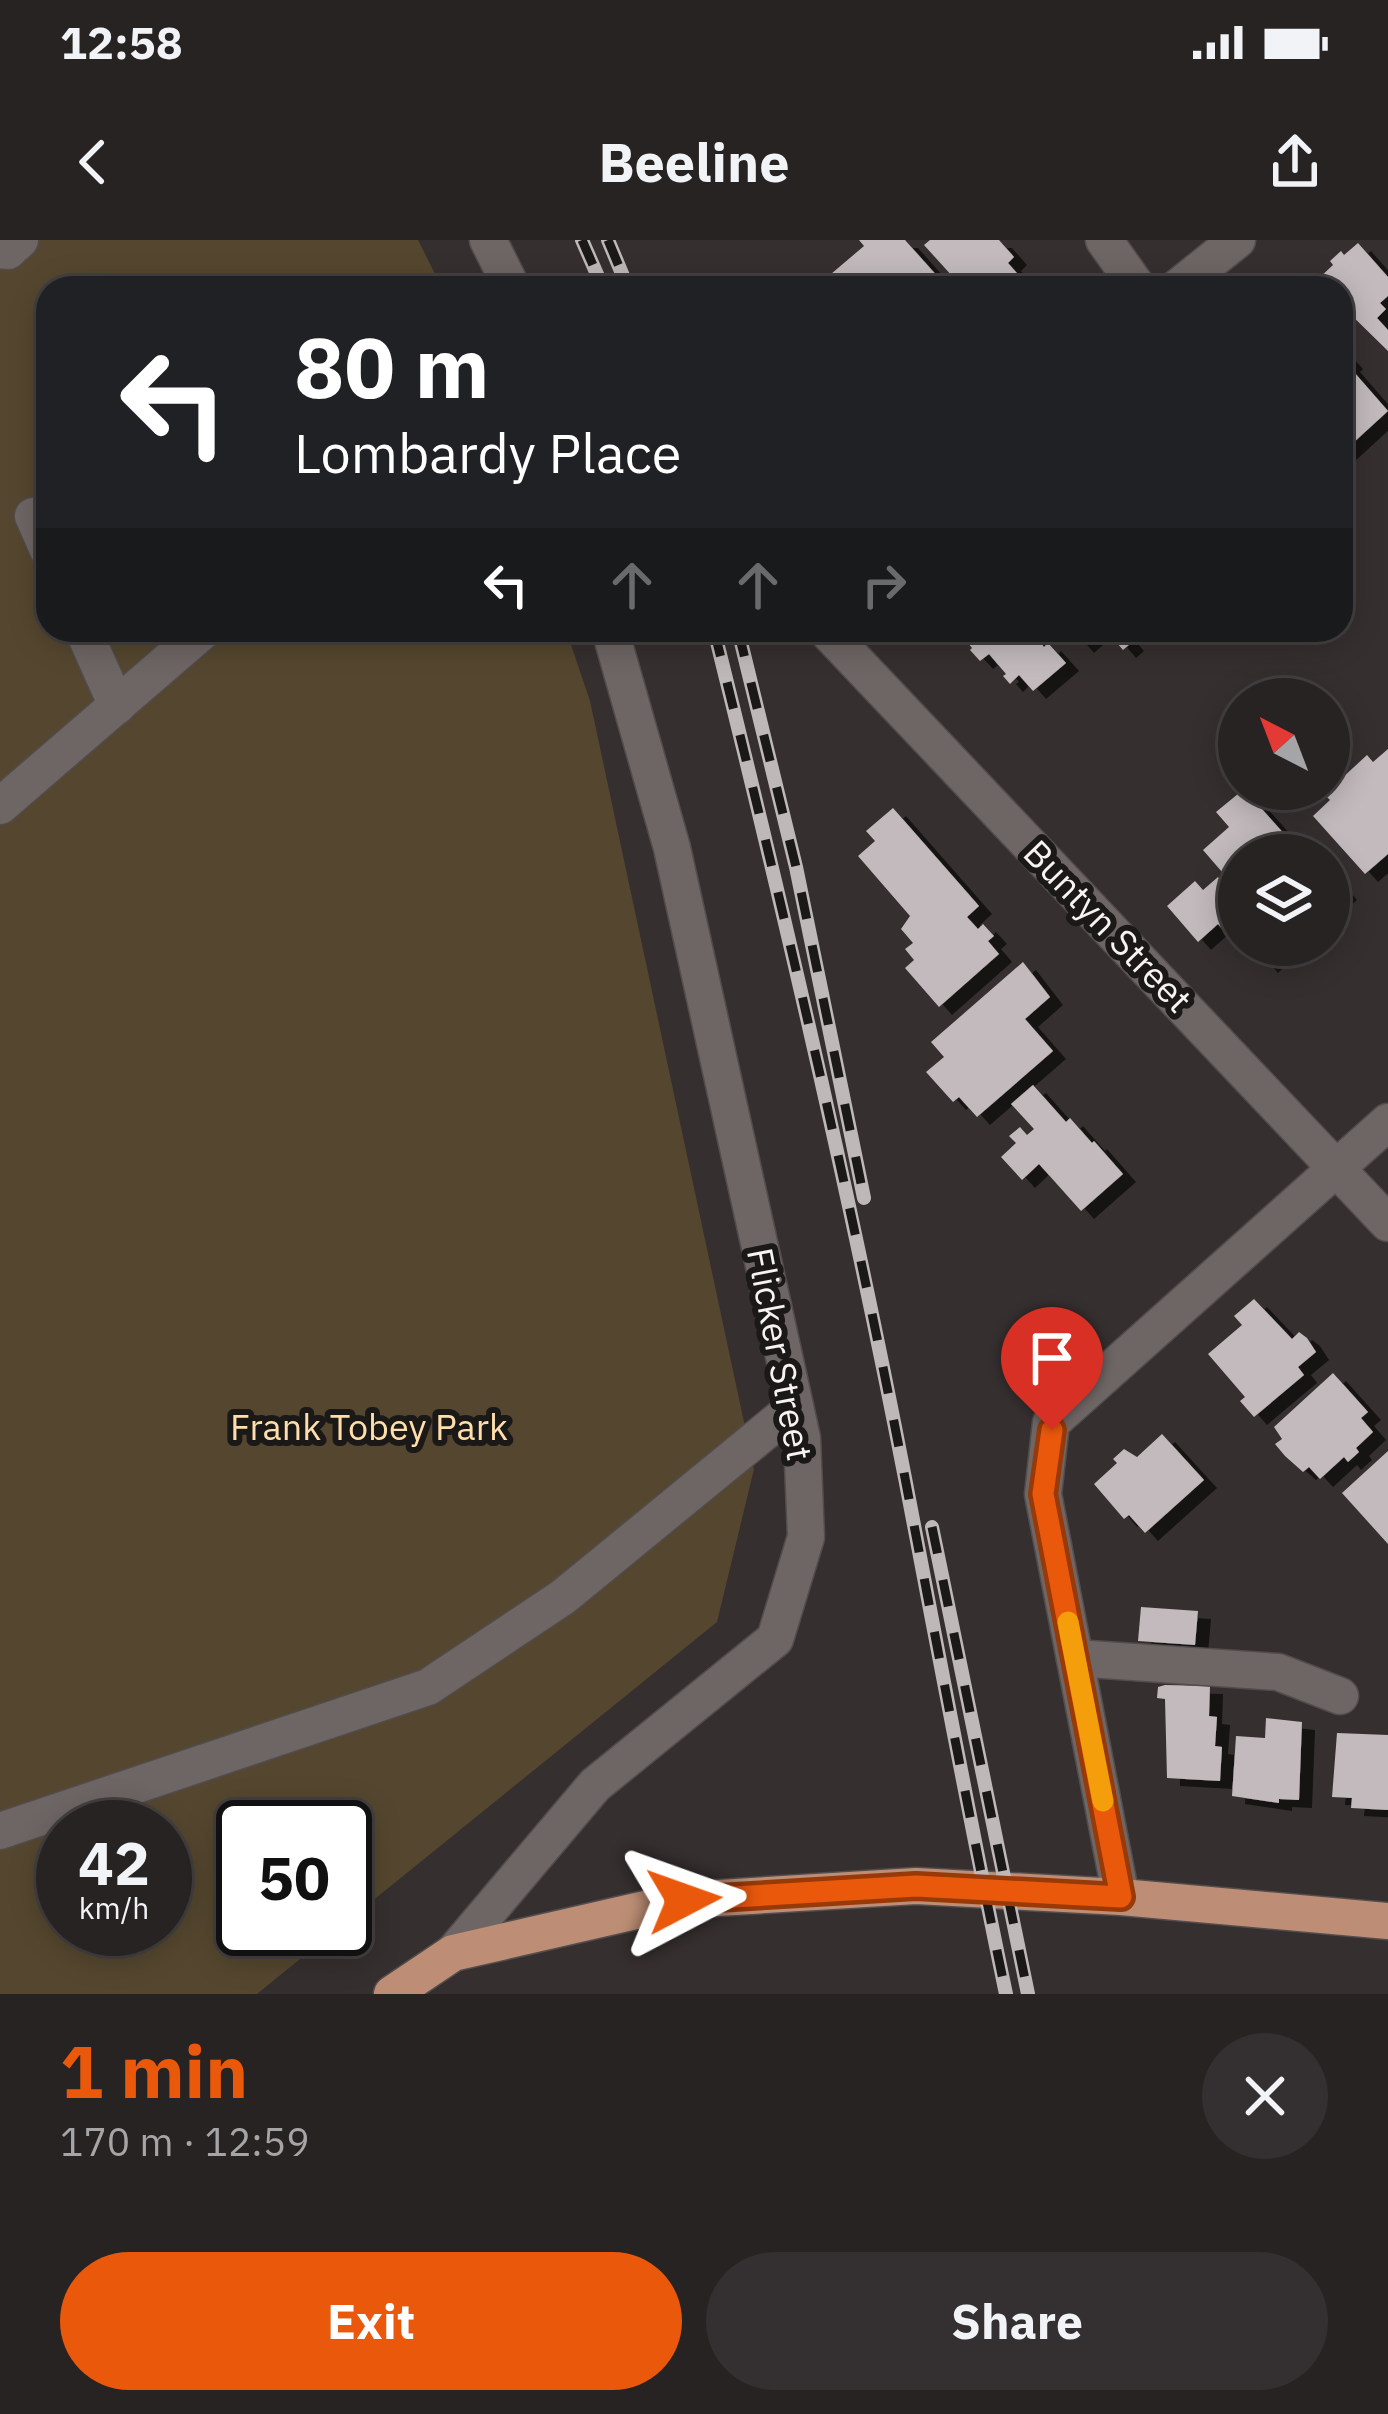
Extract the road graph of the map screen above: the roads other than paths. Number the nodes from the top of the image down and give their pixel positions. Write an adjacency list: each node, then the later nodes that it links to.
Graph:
1 (20, 240): 5 (street)
2 (488, 240): 6 (street)
3 (1104, 240): 7 (street)
4 (1237, 240): 8 (street)
5 (0, 250)
6 (506, 276)
7 (1130, 276)
8 (1193, 276)
9 (88, 642): 13 (street)
10 (190, 642): 13 (street)
11 (613, 642): 18 (street, Flicker Street)
12 (837, 642): 16 (street, Buntyn Street)
13 (117, 706): 14 (street)
14 (0, 806)
15 (1388, 1122): 16 (street)
16 (1337, 1166): 17 (street, Buntyn Street); 19 (street)
17 (1388, 1223)
18 (795, 1407): 21 (street); 24 (street, Flicker Street)
19 (1075, 1658): 20 (street); 22 (street)
20 (1340, 1696)
21 (0, 1832)
22 (1121, 1897): 23 (main road); 24 (main road)
23 (1388, 1921)
24 (454, 1953): 25 (main road)
25 (392, 1994)

